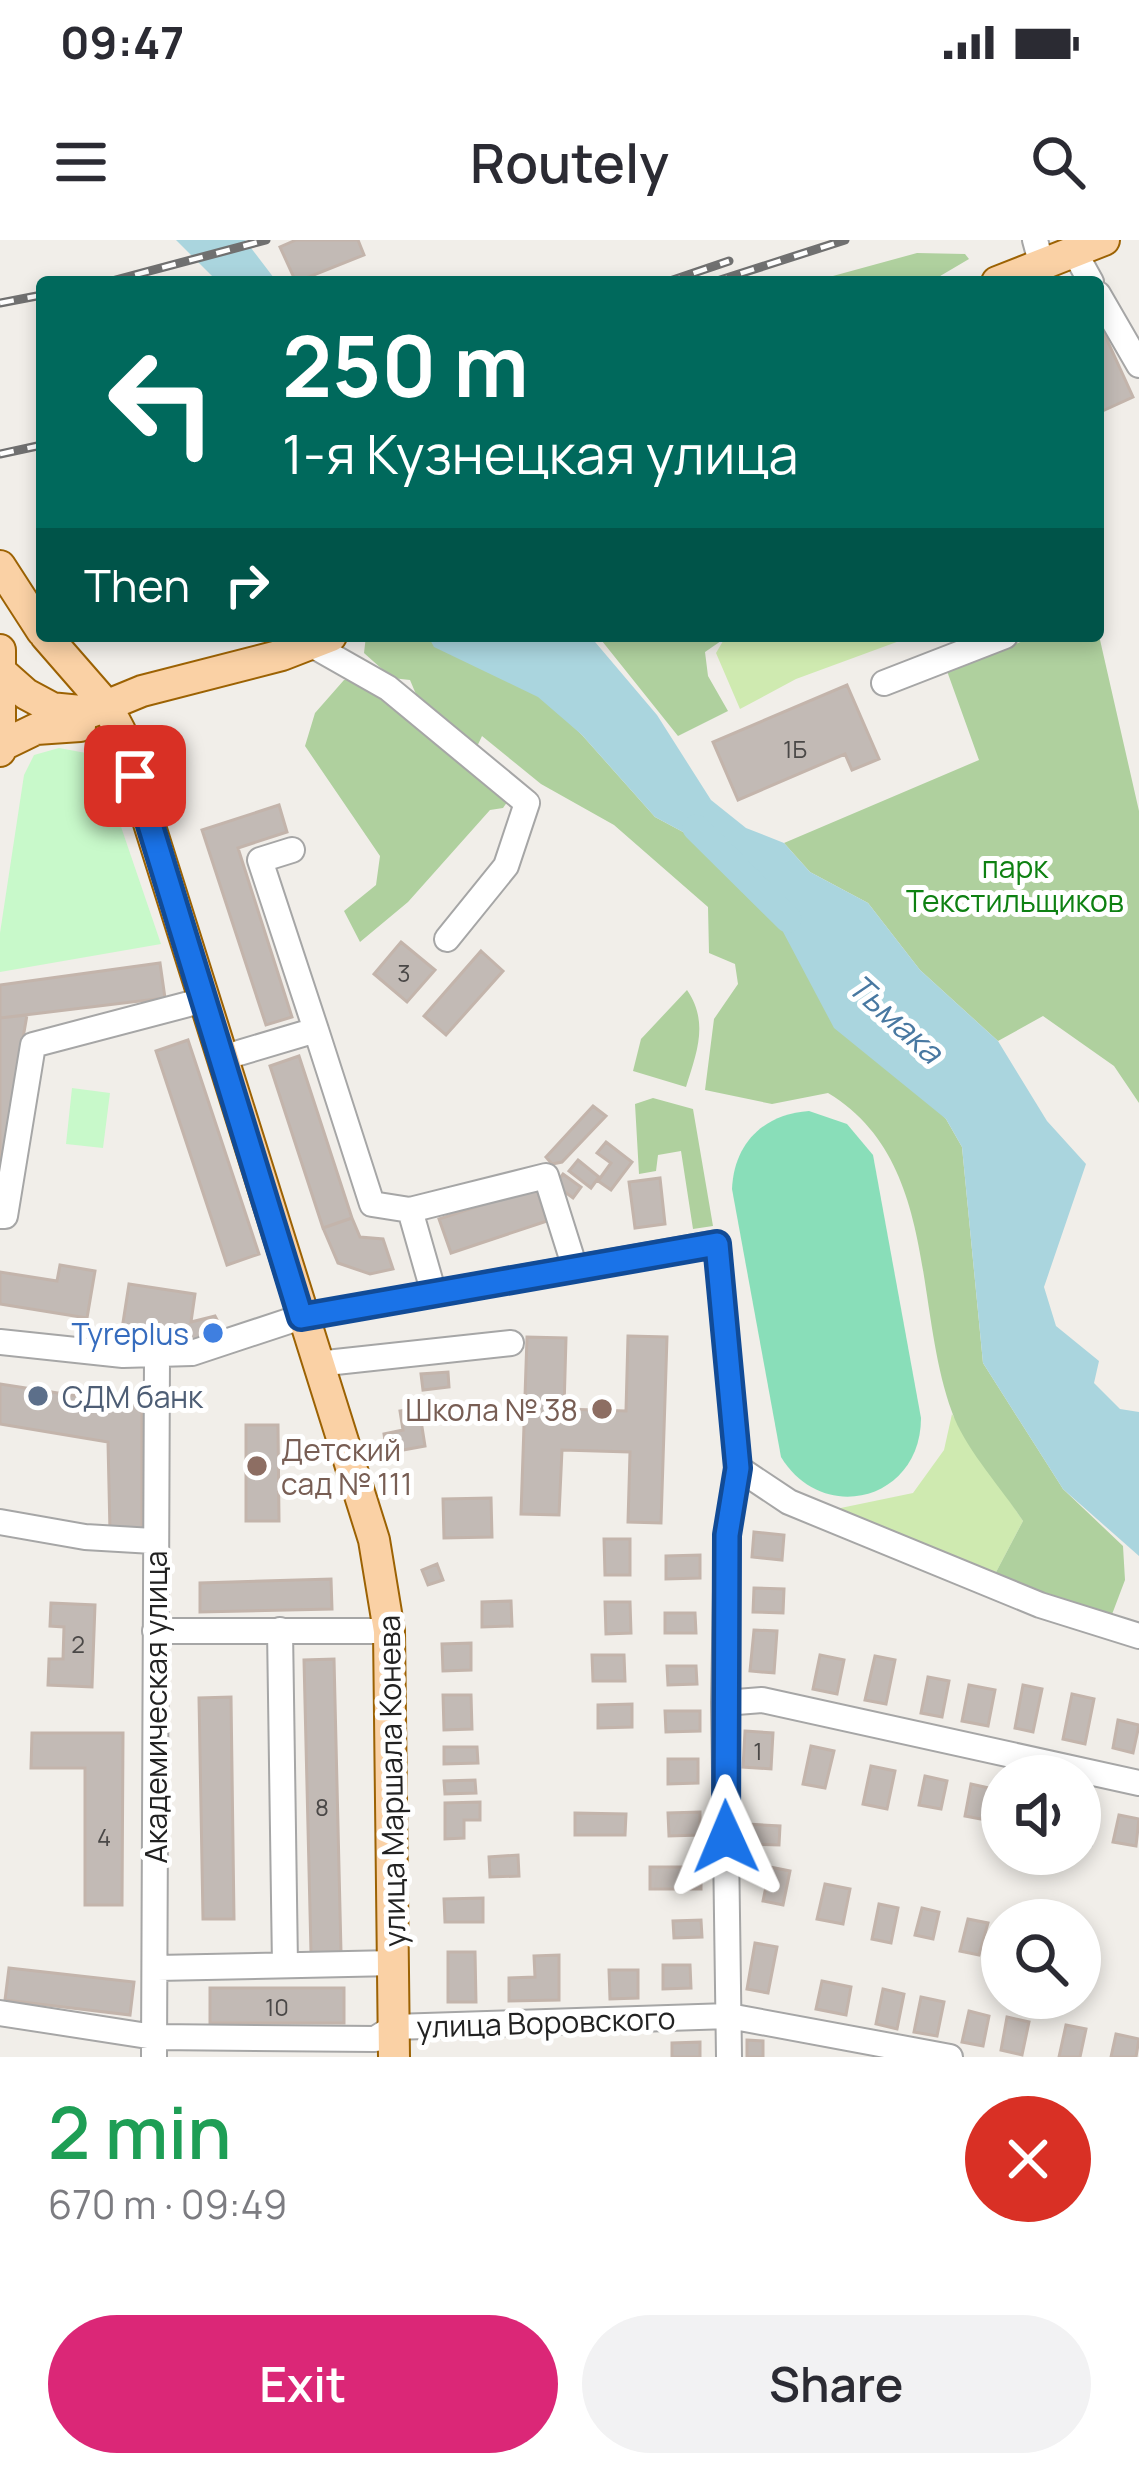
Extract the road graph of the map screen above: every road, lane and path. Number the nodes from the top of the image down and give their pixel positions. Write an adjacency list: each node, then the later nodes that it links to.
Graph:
1 (1104, 240): 3 (main road)
2 (1039, 253): 3 (main road); 4 (main road)
3 (1075, 253): 5 (street)
4 (1006, 276)
5 (1088, 276)
6 (1104, 304): 7 (street)
7 (1139, 365)
8 (0, 566): 9 (main road, улица Маршала Конева)
9 (36, 619)
10 (52, 642): 16 (main road); 18 (main road, улица Маршала Конева)
11 (318, 642): 16 (main road)
12 (323, 642): 22 (street)
13 (990, 642): 15 (street)
14 (1, 665): 17 (main road); 19 (main road)
15 (884, 683)
16 (142, 691): 18 (main road); 20 (main road)
17 (50, 708): 18 (main road); 19 (main road)
18 (100, 717): 19 (main road); 20 (main road, улица Маршала Конева)
19 (9, 743)
20 (125, 745): 23 (main road, улица Маршала Конева)
21 (292, 850): 24 (street)
22 (447, 939)
23 (204, 1000): 25 (main road, улица Маршала Конева); 27 (street)
24 (316, 1030): 25 (street); 26 (street)
25 (222, 1058): 30 (main road, улица Маршала Конева)
26 (410, 1210): 28 (street); 29 (street)
27 (0, 1216)
28 (574, 1265): 29 (street); 35 (street)
29 (434, 1294): 30 (street)
30 (301, 1317): 33 (street); 34 (main road, улица Маршала Конева)
31 (0, 1342): 33 (street)
32 (511, 1343): 34 (street)
33 (157, 1357): 37 (street, Академическая улица)
34 (317, 1364): 40 (main road, улица Маршала Конева)
35 (738, 1468): 41 (street); 42 (street)
36 (0, 1522): 37 (street)
37 (153, 1540): 38 (street, Академическая улица)
38 (155, 1630): 39 (street); 46 (street, Академическая улица)
39 (280, 1630): 40 (street); 45 (street)
40 (388, 1631): 44 (main road, улица Маршала Конева)
41 (1139, 1636)
42 (724, 1703): 43 (street); 48 (street)
43 (1139, 1783)
44 (395, 1963): 45 (street); 49 (main road, улица Маршала Конева)
45 (285, 1965): 46 (street)
46 (157, 1968): 50 (street, Академическая улица)
47 (0, 2013): 50 (street, улица Воровского)
48 (729, 2016): 49 (street, улица Воровского); 51 (street); 52 (street, улица Воровского)
49 (394, 2042): 50 (street, улица Воровского)
50 (154, 2047)
51 (729, 2057)
52 (950, 2057)

